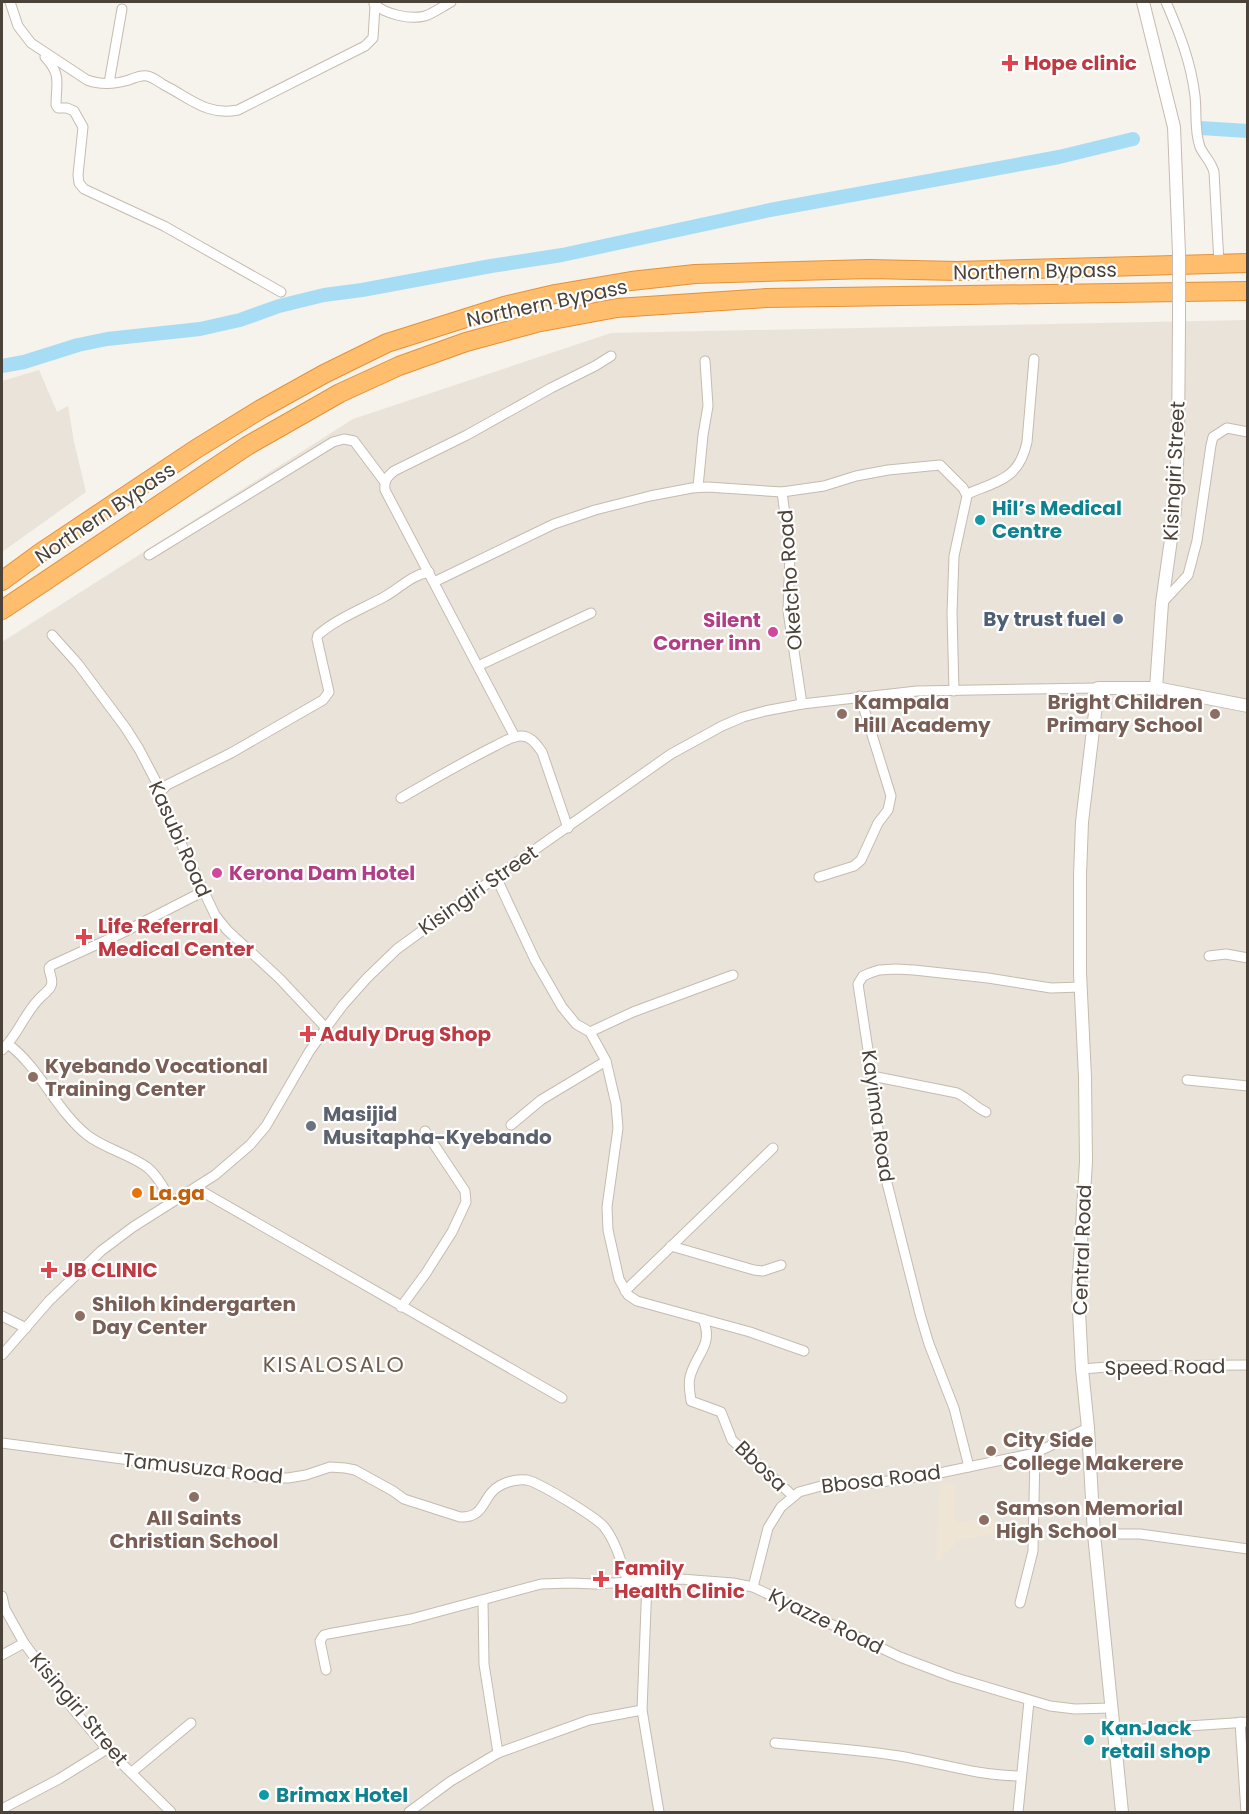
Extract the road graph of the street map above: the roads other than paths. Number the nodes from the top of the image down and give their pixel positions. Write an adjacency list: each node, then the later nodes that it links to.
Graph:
1 (10, 2): 7 (street)
2 (451, 2): 5 (street)
3 (1143, 2): 25 (street, Kisingiri Street, bridge)
4 (1166, 2): 9 (street)
5 (374, 4): 8 (street)
6 (122, 9): 8 (street)
7 (31, 43): 8 (street); 12 (street)
8 (109, 83)
9 (1219, 263): 10 (highway, Northern Bypass); 23 (highway, Northern Bypass)
10 (1248, 263)
11 (1248, 291): 26 (highway, Northern Bypass)
12 (281, 292)
13 (610, 356): 17 (street)
14 (1034, 359): 20 (street)
15 (705, 361): 18 (street)
16 (1248, 432): 25 (street)
17 (384, 481): 21 (street); 22 (street)
18 (698, 487): 19 (street); 24 (street)
19 (782, 492): 20 (street); 34 (street, Oketcho Road)
20 (967, 494): 32 (street)
21 (149, 555)
22 (429, 572): 24 (street); 37 (street)
23 (2, 581)
24 (434, 582): 29 (street)
25 (1162, 603): 31 (street, Kisingiri Street)
26 (2, 610)
27 (591, 613): 29 (street)
28 (52, 635): 37 (street, Kasubi Road)
29 (478, 666): 36 (street)
30 (1098, 688): 31 (street); 32 (street, Kisingiri Street); 46 (street, Central Road)
31 (1156, 688): 35 (street)
32 (954, 691): 33 (street, Kisingiri Street)
33 (860, 696): 34 (street, Kisingiri Street); 41 (street)
34 (802, 704): 39 (street, Kisingiri Street)
35 (1248, 706)
36 (515, 737): 38 (street); 39 (street)
37 (160, 791): 42 (street, Kasubi Road)
38 (401, 798)
39 (568, 828): 40 (street, Kisingiri Street)
40 (496, 876): 47 (street, Kisingiri Street); 48 (street)
41 (819, 877)
42 (204, 891): 47 (street, Kasubi Road); 49 (street)
43 (1209, 956): 44 (street)
44 (1248, 958)
45 (733, 975): 48 (street)
46 (1081, 987): 51 (street, Kayima Road); 70 (street, Central Road)
47 (326, 1028): 58 (street, Kisingiri Street)
48 (590, 1032): 50 (street)
49 (5, 1047): 59 (street)
50 (606, 1061): 55 (street); 62 (street)
51 (872, 1076): 54 (street); 75 (street, Kayima Road)
52 (1187, 1080): 53 (street)
53 (1248, 1086)
54 (986, 1112)
55 (511, 1125)
56 (425, 1131): 63 (street)
57 (772, 1148): 60 (street)
58 (196, 1188): 59 (street, Kisingiri Street); 63 (street)
59 (172, 1202): 66 (street, Kisingiri Street)
60 (672, 1246): 61 (street); 62 (street)
61 (781, 1264)
62 (625, 1291): 65 (street)
63 (401, 1307): 71 (street)
64 (2, 1316): 66 (street)
65 (703, 1319): 67 (street); 76 (street, Bbosa)
66 (26, 1328): 68 (street, Kisingiri Street)
67 (804, 1351)
68 (2, 1355)
69 (1248, 1365): 70 (street, Speed Road)
70 (1082, 1370): 72 (street, Central Road)
71 (562, 1398)
72 (1088, 1428): 74 (street, Bbosa Road); 77 (street, Central Road)
73 (2, 1443): 80 (street, Tamusuza Road)
74 (1035, 1453): 75 (street, Bbosa Road); 84 (street)
75 (969, 1467): 76 (street, Bbosa Road)
76 (793, 1496): 81 (street)
77 (1094, 1534): 78 (street); 89 (street, Central Road)
78 (1248, 1549)
79 (646, 1582): 80 (street, Kyazze Road); 81 (street, Kyazze Road); 90 (street)
80 (628, 1583): 83 (street, Kyazze Road)
81 (753, 1587): 88 (street, Kyazze Road)
82 (2, 1596): 85 (street, Kisingiri Street)
83 (483, 1601): 87 (street, Kyazze Road); 96 (street)
84 (1020, 1603)
85 (24, 1643): 86 (street); 95 (street, Kisingiri Street)
86 (2, 1655)
87 (326, 1670)
88 (1029, 1701): 89 (street, Kyazze Road); 98 (street)
89 (1111, 1708): 93 (street, Central Road)
90 (642, 1710): 96 (street); 102 (street)
91 (1244, 1722): 93 (street); 105 (street)
92 (191, 1723): 97 (street)
93 (1114, 1731): 104 (street, Central Road)
94 (775, 1743): 98 (street)
95 (107, 1749): 97 (street, Kisingiri Street); 99 (street)
96 (498, 1753): 101 (street)
97 (132, 1772): 100 (street, Kisingiri Street)
98 (1021, 1776): 103 (street)
99 (2, 1809)
100 (171, 1812)
101 (409, 1812)
102 (659, 1812)
103 (1018, 1812)
104 (1122, 1812)
105 (1246, 1812)

